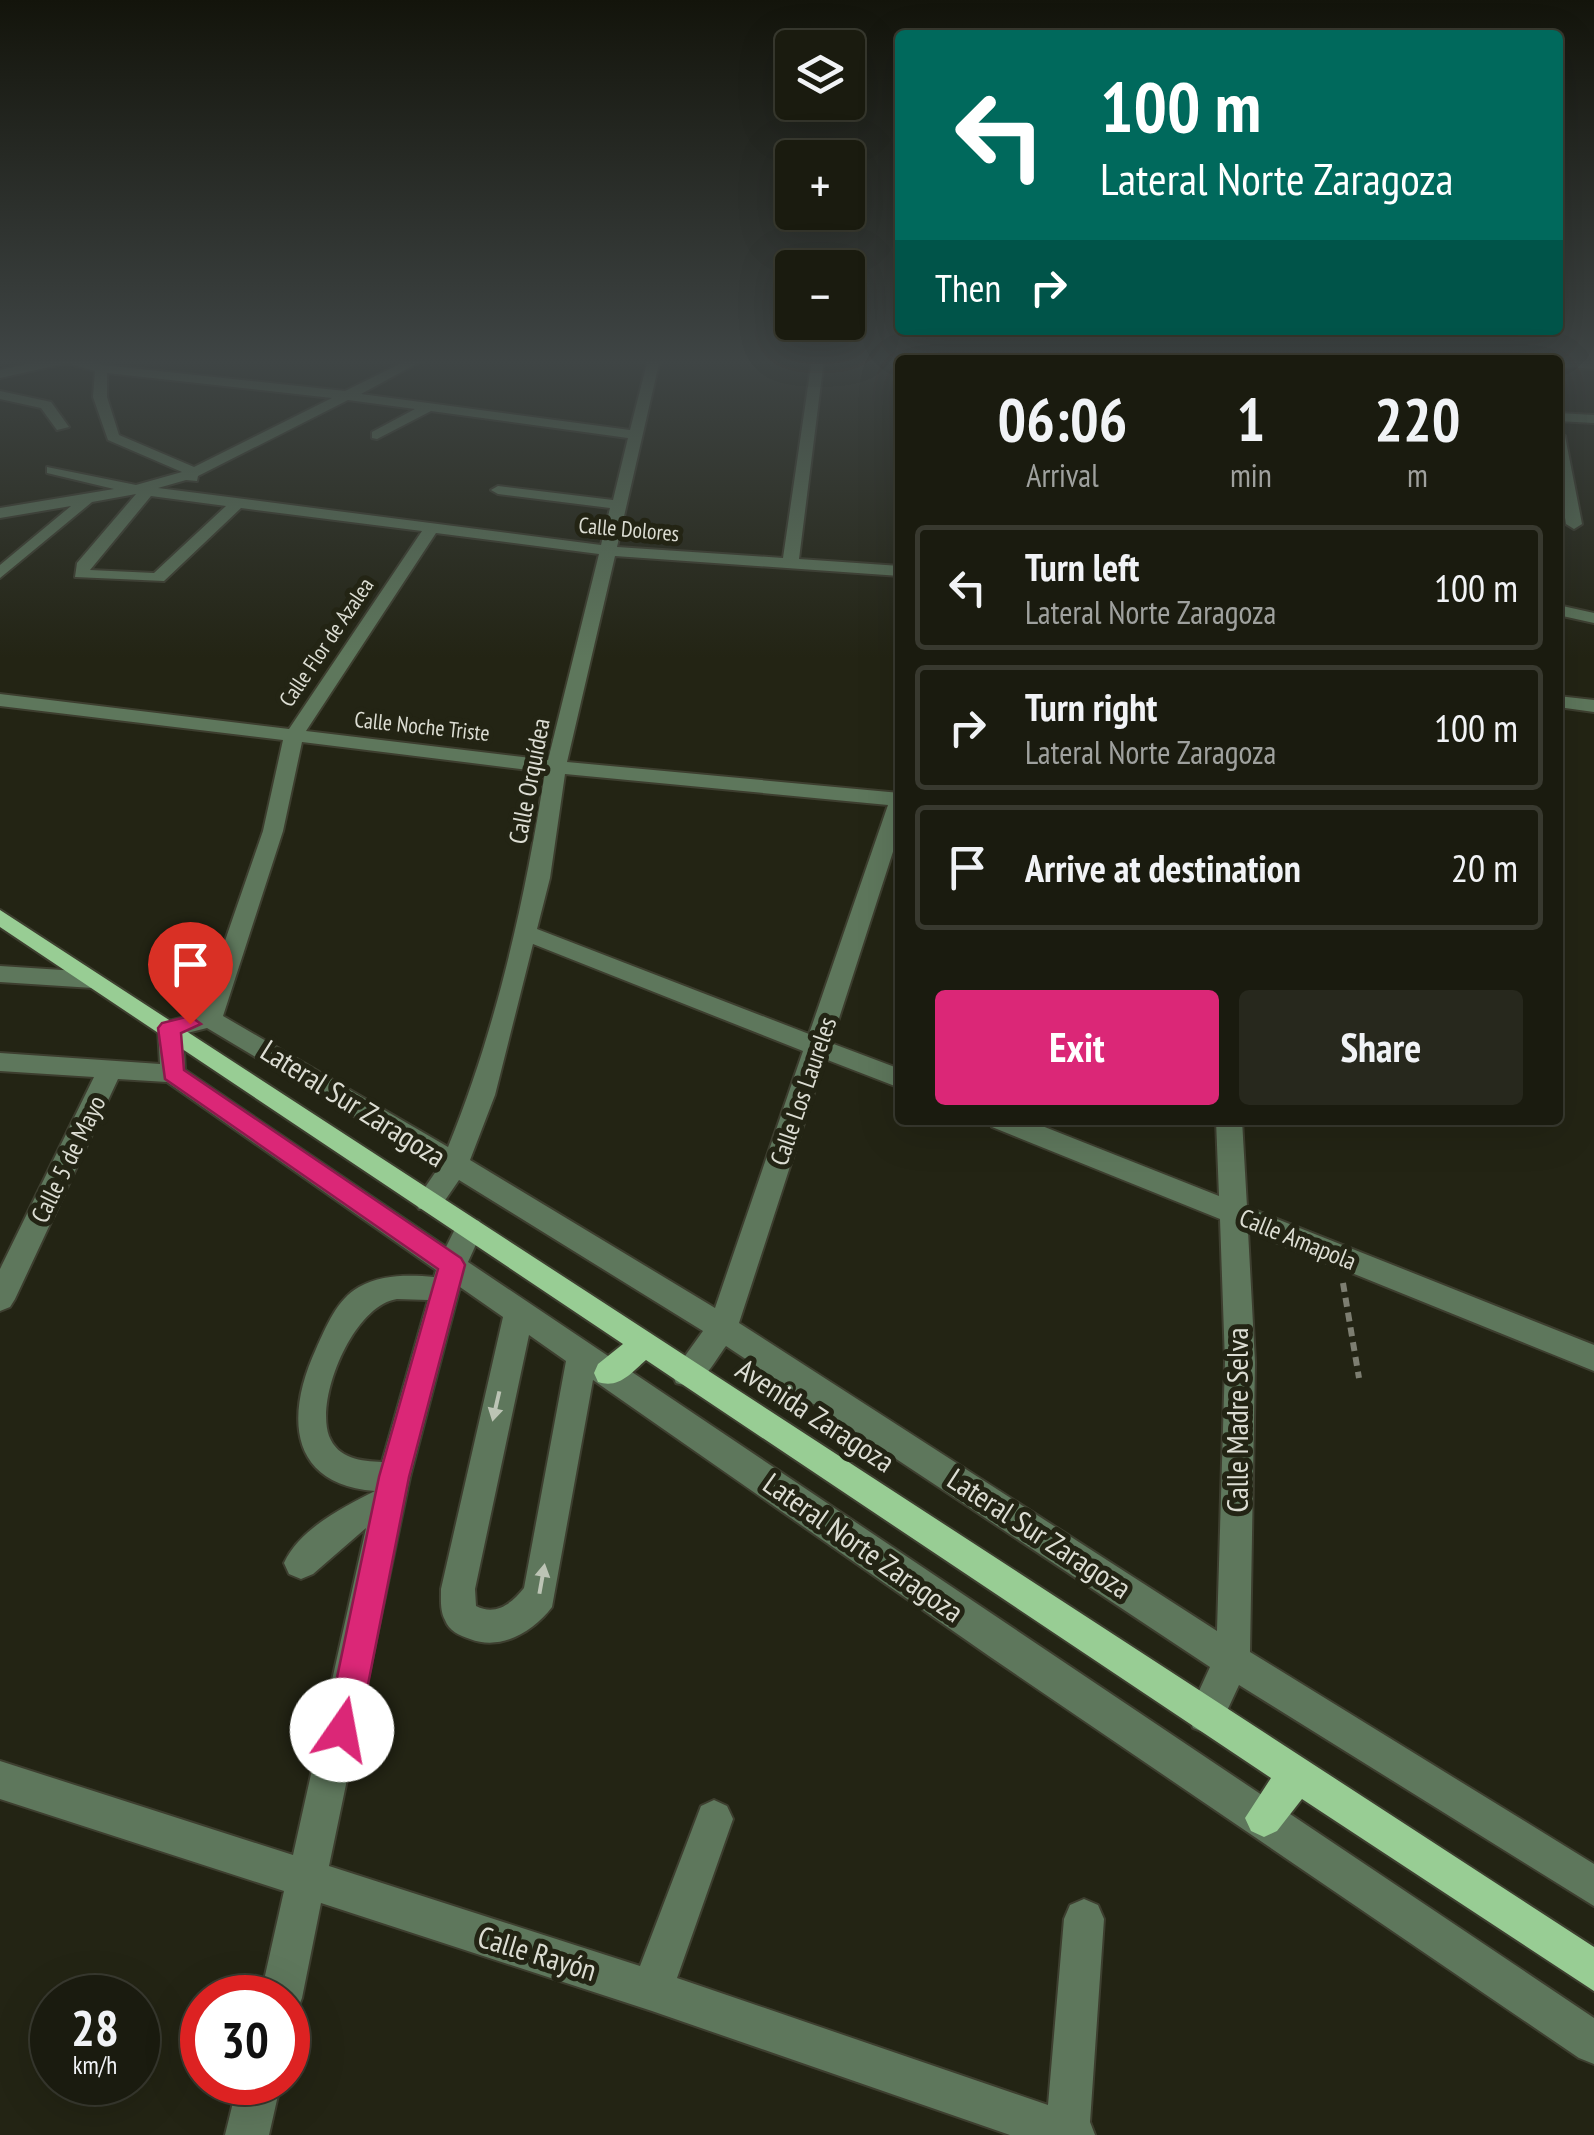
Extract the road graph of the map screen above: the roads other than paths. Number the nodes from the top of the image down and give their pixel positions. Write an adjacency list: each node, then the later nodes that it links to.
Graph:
1 (161, 459): 6 (street)
2 (222, 459): 6 (street)
3 (629, 459): 13 (street, Calle Orquídea)
4 (802, 459): 19 (street)
5 (52, 470): 9 (street)
6 (193, 473): 9 (street); 10 (street)
7 (498, 490): 13 (street)
8 (1563, 490): 16 (street)
9 (141, 492): 10 (street, Calle Dolores); 11 (street, Calle Dolores); 12 (street)
10 (187, 498): 12 (street, Calle Dolores)
11 (84, 502): 14 (street, Calle Dolores); 21 (street)
12 (238, 503): 17 (street, Calle Dolores)
13 (619, 505): 18 (street, Calle Orquídea)
14 (0, 513)
15 (1594, 524): 16 (street)
16 (1566, 525)
17 (431, 529): 18 (street, Calle Dolores); 27 (street, Calle Flor de Azalea)
18 (610, 551): 19 (street, Calle Dolores); 28 (street, Calle Orquídea)
19 (790, 565): 20 (street, Calle Dolores)
20 (895, 571)
21 (0, 573)
22 (1563, 611): 23 (street)
23 (1594, 618)
24 (0, 700): 27 (street, Calle Noche Triste)
25 (1563, 703): 26 (street)
26 (1594, 706)
27 (293, 737): 28 (street, Calle Noche Triste); 35 (street, Calle Flor de Azalea)
28 (556, 767): 29 (street, Calle Noche Triste); 32 (street, Calle Orquídea)
29 (895, 800)
30 (895, 815): 37 (street, Calle Los Laureles)
31 (0, 916): 34 (main road, Avenida Zaragoza)
32 (524, 932): 37 (street); 44 (street, Calle Orquídea)
33 (0, 974): 34 (street)
34 (93, 980): 36 (main road, Avenida Zaragoza)
35 (210, 1019): 36 (street); 44 (street, Lateral Sur Zaragoza)
36 (170, 1028): 40 (street); 45 (main road, Avenida Zaragoza)
37 (819, 1047): 41 (street); 51 (street, Calle Los Laureles)
38 (0, 1062): 39 (street)
39 (109, 1072): 40 (street); 49 (street, Calle 5 de Mayo)
40 (173, 1074): 48 (street, Lateral Norte Zaragoza)
41 (895, 1077)
42 (1013, 1125): 46 (street, Calle Amapola)
43 (1230, 1125): 46 (street, Calle Madre Selva)
44 (454, 1166): 45 (street, Calle Orquídea); 51 (street, Lateral Sur Zaragoza)
45 (429, 1202): 47 (main road, Avenida Zaragoza)
46 (1233, 1213): 53 (street, Calle Amapola); 58 (street, Calle Madre Selva)
47 (469, 1229): 48 (street); 52 (main road, Avenida Zaragoza)
48 (449, 1277): 50 (street, Lateral Norte Zaragoza); 56 (street); 56 (street)
49 (0, 1299)
50 (520, 1311): 54 (street, Lateral Norte Zaragoza); 54 (street, one-way to 54)
51 (723, 1328): 55 (street, Calle Los Laureles); 58 (street, Lateral Sur Zaragoza)
52 (643, 1344): 54 (main road); 55 (main road, Avenida Zaragoza)
53 (1594, 1358)
54 (595, 1364): 62 (street, Lateral Norte Zaragoza)
55 (687, 1374): 59 (main road, Avenida Zaragoza)
56 (393, 1488): 57 (street); 64 (street)
57 (301, 1563)
58 (1232, 1661): 59 (street, Calle Madre Selva); 65 (street, Lateral Sur Zaragoza)
59 (1206, 1715): 60 (main road, Avenida Zaragoza)
60 (1296, 1778): 62 (main road); 67 (main road, Avenida Zaragoza)
61 (0, 1780): 64 (street, Calle Rayón)
62 (1264, 1818): 70 (street, Lateral Norte Zaragoza)
63 (714, 1819): 69 (street)
64 (310, 1883): 68 (street); 69 (street, Calle Rayón)
65 (1594, 1886)
66 (1084, 1919): 72 (street)
67 (1594, 1972)
68 (287, 1975)
69 (652, 1990): 72 (street, Calle Rayón)
70 (1594, 2043)
71 (254, 2105): 73 (street)
72 (1070, 2134)
73 (247, 2135)

